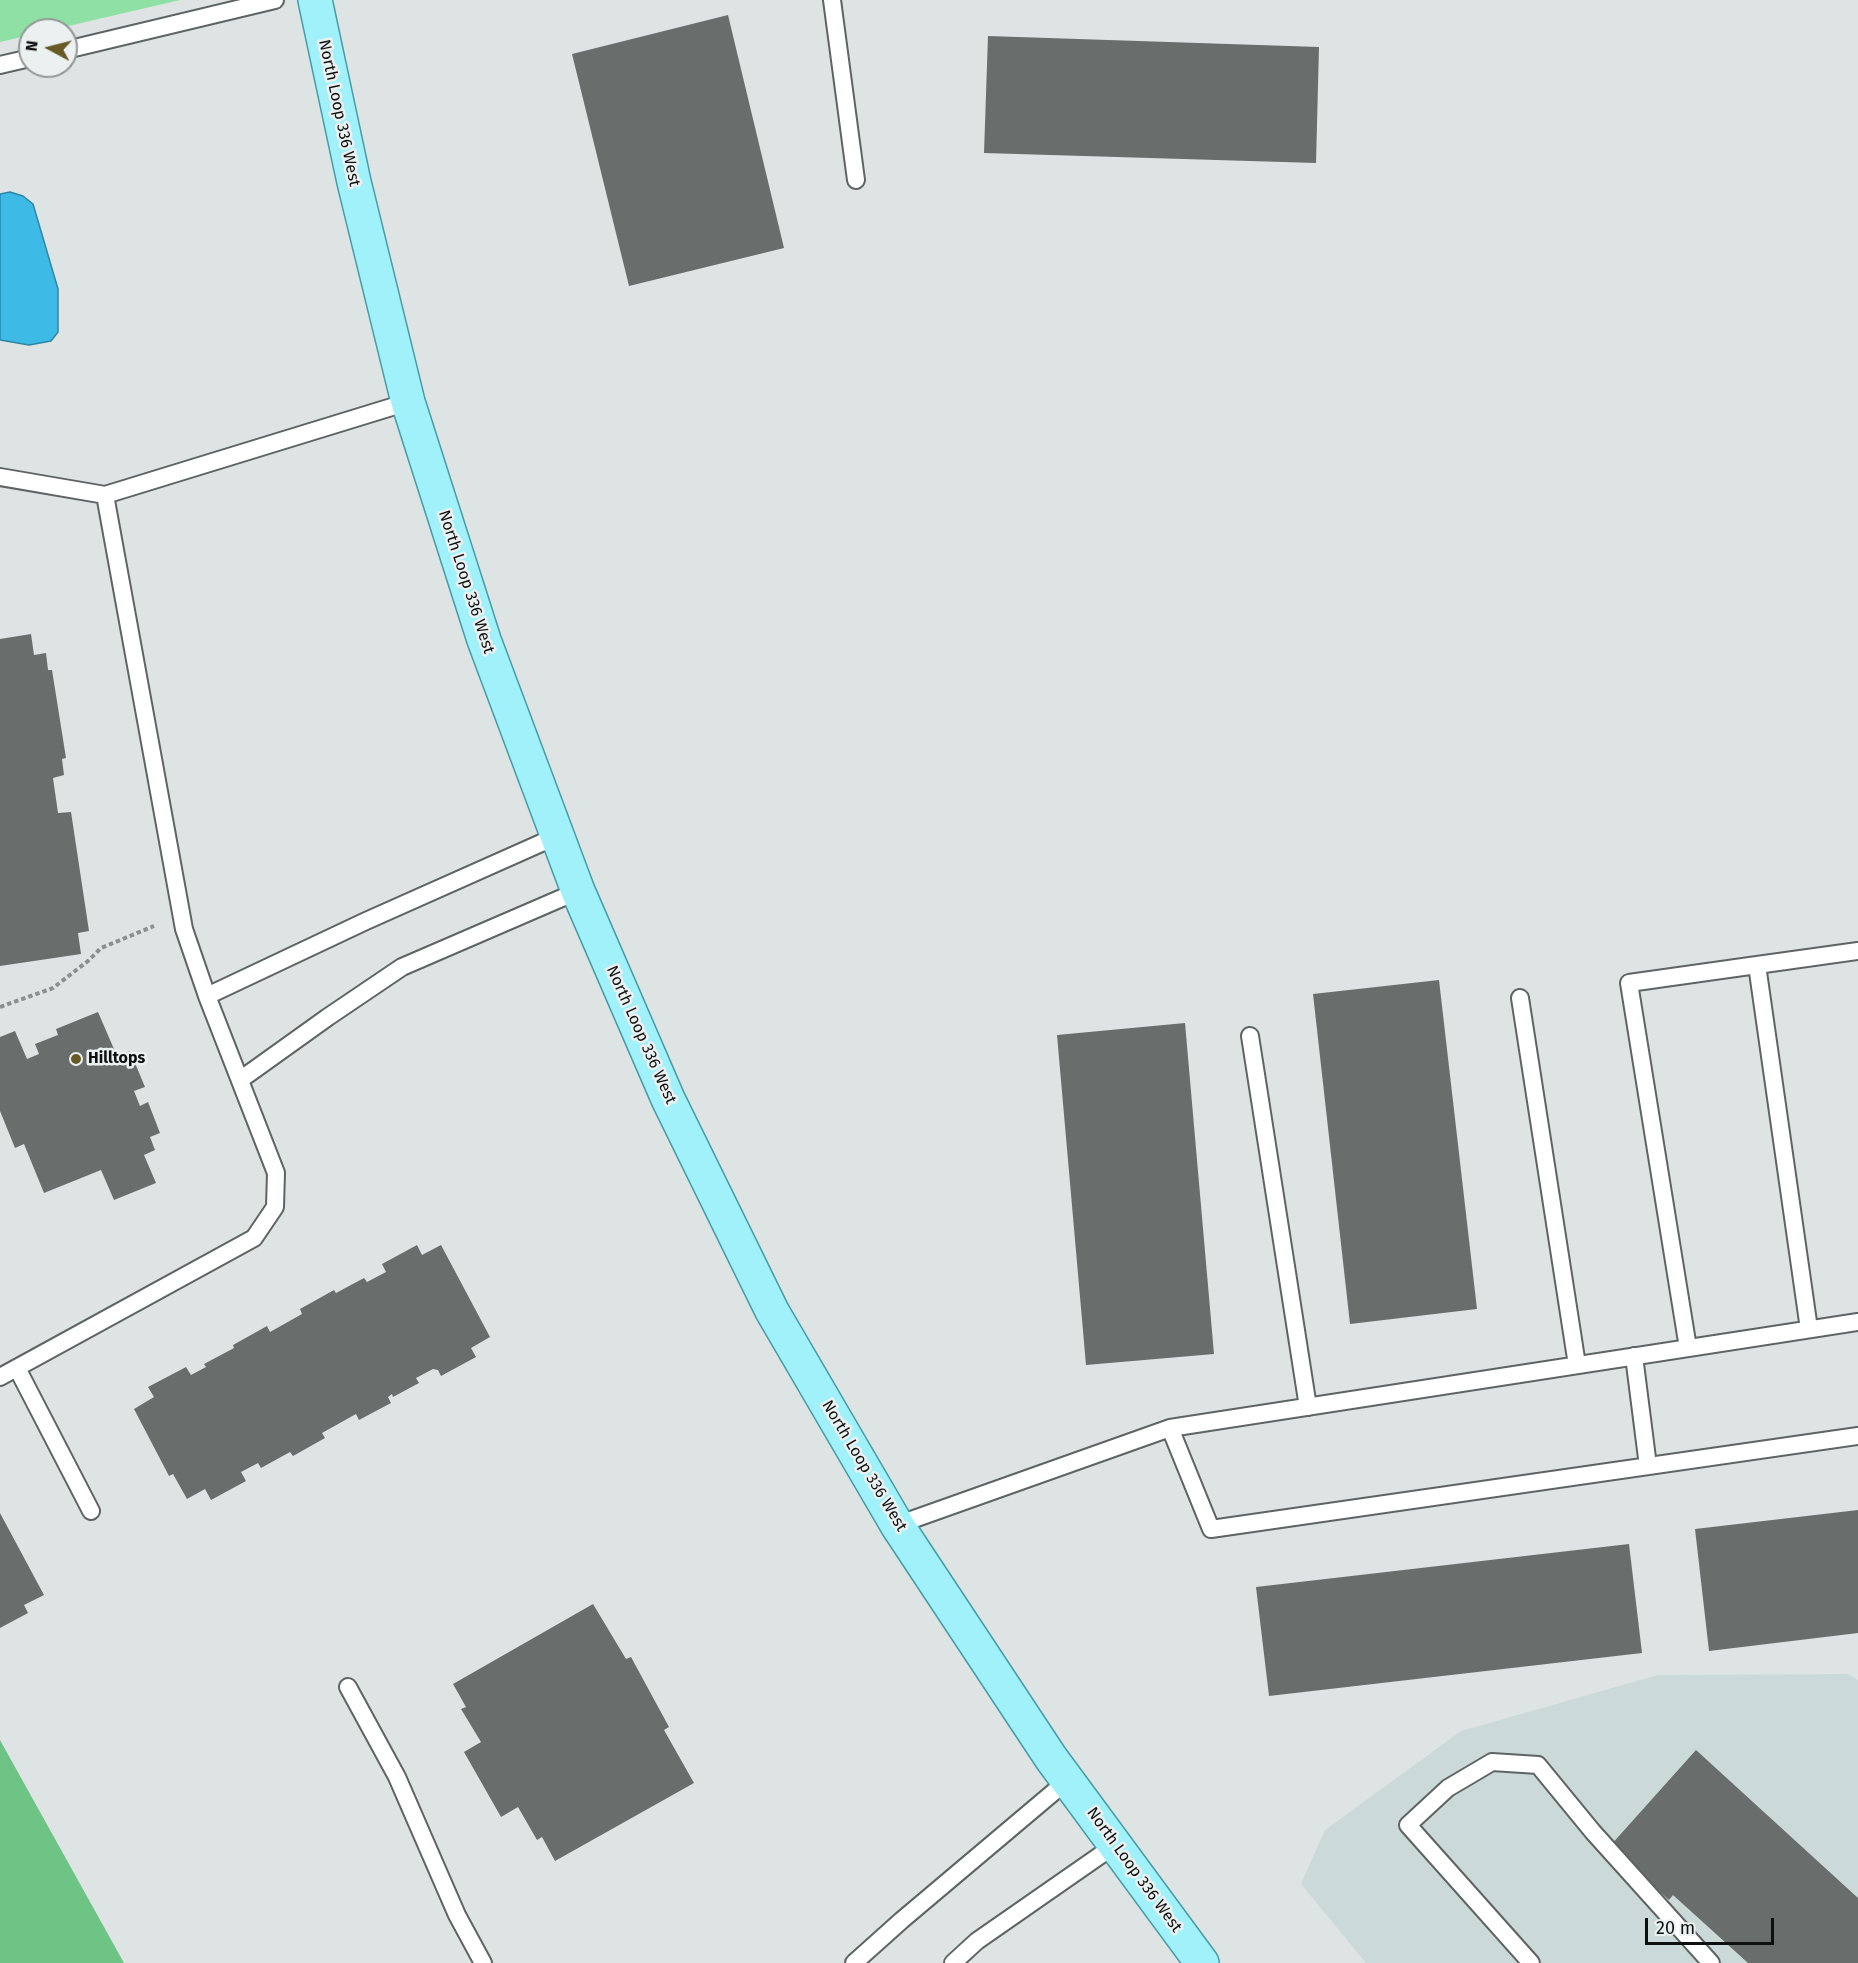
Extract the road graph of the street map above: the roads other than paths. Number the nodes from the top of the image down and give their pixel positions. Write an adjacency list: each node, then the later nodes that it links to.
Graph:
1 (275, 0): 4 (lane)
2 (315, 0): 8 (main road, North Loop 336 West)
3 (832, 0): 7 (lane)
4 (78, 47)
5 (18, 61): 6 (lane)
6 (0, 65)
7 (856, 180)
8 (408, 402): 10 (lane); 11 (main road, North Loop 336 West)
9 (0, 477): 10 (lane)
10 (105, 495): 15 (lane)
11 (558, 836): 12 (main road, North Loop 336 West); 15 (lane)
12 (578, 891): 18 (lane); 31 (main road, North Loop 336 West)
13 (1858, 951): 14 (lane)
14 (1757, 965): 20 (lane); 21 (lane)
15 (207, 996): 18 (lane)
16 (1520, 998): 23 (lane)
17 (1250, 1036): 26 (lane)
18 (240, 1080): 24 (lane)
19 (1858, 1322): 20 (lane)
20 (1809, 1329): 21 (lane)
21 (1688, 1348): 22 (lane)
22 (1634, 1356): 23 (lane); 29 (lane)
23 (1577, 1365): 26 (lane)
24 (17, 1368): 25 (lane); 30 (lane)
25 (0, 1377)
26 (1308, 1407): 27 (lane)
27 (1170, 1428): 29 (lane); 31 (lane)
28 (1858, 1436): 29 (lane)
29 (1648, 1466)
30 (91, 1511)
31 (897, 1525): 33 (main road, North Loop 336 West)
32 (348, 1687): 35 (lane)
33 (1068, 1780): 34 (main road, North Loop 336 West); 36 (lane)
34 (1116, 1845): 37 (lane); 38 (main road, North Loop 336 West)
35 (483, 1963)
36 (854, 1963)
37 (952, 1963)
38 (1202, 1963)
39 (1531, 1963): 40 (lane)
40 (1711, 1963)

